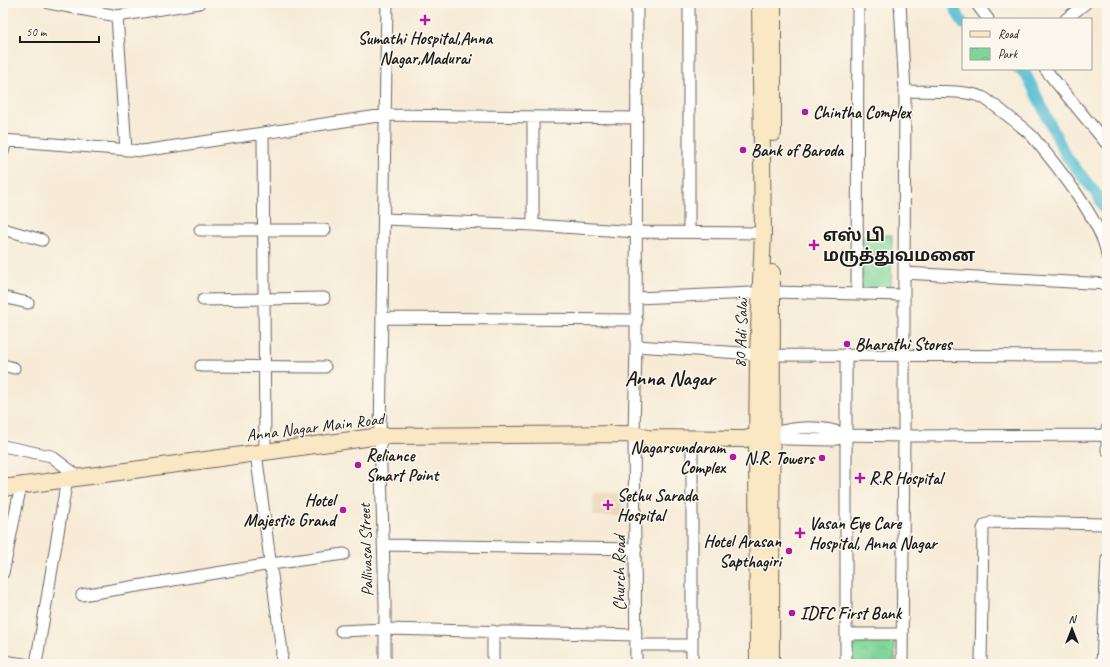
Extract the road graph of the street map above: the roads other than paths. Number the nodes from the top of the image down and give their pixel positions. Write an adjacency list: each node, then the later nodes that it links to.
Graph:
1 (49, 3): 12 (street)
2 (199, 3): 12 (street)
3 (387, 3): 17 (street, Pallivasal Street)
4 (637, 3): 19 (street, Church Road)
5 (689, 3): 31 (street)
6 (760, 3): 32 (main road, 80 Adi Salai)
7 (773, 3): 37 (main road, 80 Adi Salai)
8 (858, 3): 38 (street)
9 (900, 3): 16 (street)
10 (976, 3): 13 (street)
11 (1086, 3): 14 (street)
12 (117, 16): 23 (street)
13 (987, 18)
14 (1067, 18)
15 (1046, 70): 22 (street)
16 (905, 91): 34 (street); 35 (street)
17 (385, 114): 18 (street); 20 (street); 24 (street, Pallivasal Street)
18 (533, 117): 19 (street); 25 (street)
19 (638, 118): 30 (street, Church Road)
20 (263, 133): 23 (street); 28 (street)
21 (4, 144): 23 (street)
22 (1107, 144)
23 (126, 150)
24 (384, 219): 25 (street); 46 (street, Pallivasal Street)
25 (533, 225): 30 (street)
26 (3, 229): 33 (street)
27 (200, 230): 28 (street)
28 (264, 230): 29 (street); 43 (street)
29 (325, 230)
30 (637, 232): 31 (street); 42 (street, Church Road)
31 (688, 232): 32 (street)
32 (763, 233): 37 (main road, 80 Adi Salai)
33 (42, 240)
34 (1107, 256)
35 (904, 273): 36 (street); 39 (street)
36 (1107, 284)
37 (767, 293): 38 (street); 42 (street); 49 (main road, 80 Adi Salai)
38 (857, 293): 39 (street)
39 (904, 295): 51 (street)
40 (3, 296): 45 (street)
41 (324, 298): 43 (street)
42 (637, 298): 47 (street, Church Road)
43 (264, 299): 44 (street); 54 (street)
44 (203, 300)
45 (28, 303)
46 (382, 318): 47 (street); 61 (street, Pallivasal Street)
47 (637, 320): 48 (street, Church Road)
48 (636, 346): 49 (street); 57 (street, Church Road)
49 (765, 354): 50 (street); 59 (main road, 80 Adi Salai)
50 (846, 354): 51 (street); 60 (street)
51 (903, 355): 52 (street); 62 (street)
52 (1107, 356)
53 (201, 366): 54 (street)
54 (264, 366): 55 (street); 66 (street)
55 (325, 367)
56 (1107, 429): 58 (street)
57 (634, 434): 59 (main road, Anna Nagar Main Road); 61 (main road, Anna Nagar Main Road); 63 (main road, Anna Nagar Main Road); 72 (street, Church Road)
58 (1107, 434): 62 (street); 65 (street)
59 (764, 435): 60 (street); 63 (main road, Anna Nagar Main Road); 93 (main road, 80 Adi Salai); 94 (main road, 80 Adi Salai)
60 (846, 435): 62 (street); 81 (street)
61 (380, 436): 66 (main road, Anna Nagar Main Road); 71 (street, Pallivasal Street)
62 (904, 436): 82 (street)
63 (692, 438): 84 (street)
64 (3, 446): 67 (street)
65 (1107, 450)
66 (260, 452): 67 (main road, Anna Nagar Main Road); 75 (street)
67 (73, 478): 68 (main road, Anna Nagar Main Road); 87 (street)
68 (21, 485): 69 (main road, Anna Nagar Main Road); 76 (street)
69 (3, 488)
70 (1107, 524): 97 (street)
71 (384, 545): 72 (street); 78 (street, Pallivasal Street)
72 (636, 549): 83 (street, Church Road)
73 (344, 554): 75 (street)
74 (1107, 559): 98 (street)
75 (271, 564): 77 (street); 88 (street)
76 (3, 573)
77 (82, 595)
78 (385, 629): 79 (street); 80 (street); 89 (street, Pallivasal Street)
79 (341, 631)
80 (493, 632): 83 (street); 90 (street)
81 (847, 634): 82 (street); 95 (street)
82 (902, 634): 96 (street)
83 (636, 640): 84 (street); 91 (street, Church Road)
84 (692, 645): 92 (street)
85 (3, 661): 86 (street)
86 (24, 664)
87 (36, 664)
88 (281, 664)
89 (385, 664)
90 (493, 664)
91 (636, 664)
92 (692, 664)
93 (758, 664)
94 (771, 664)
95 (846, 664)
96 (902, 664)
97 (981, 664)
98 (1102, 664)

